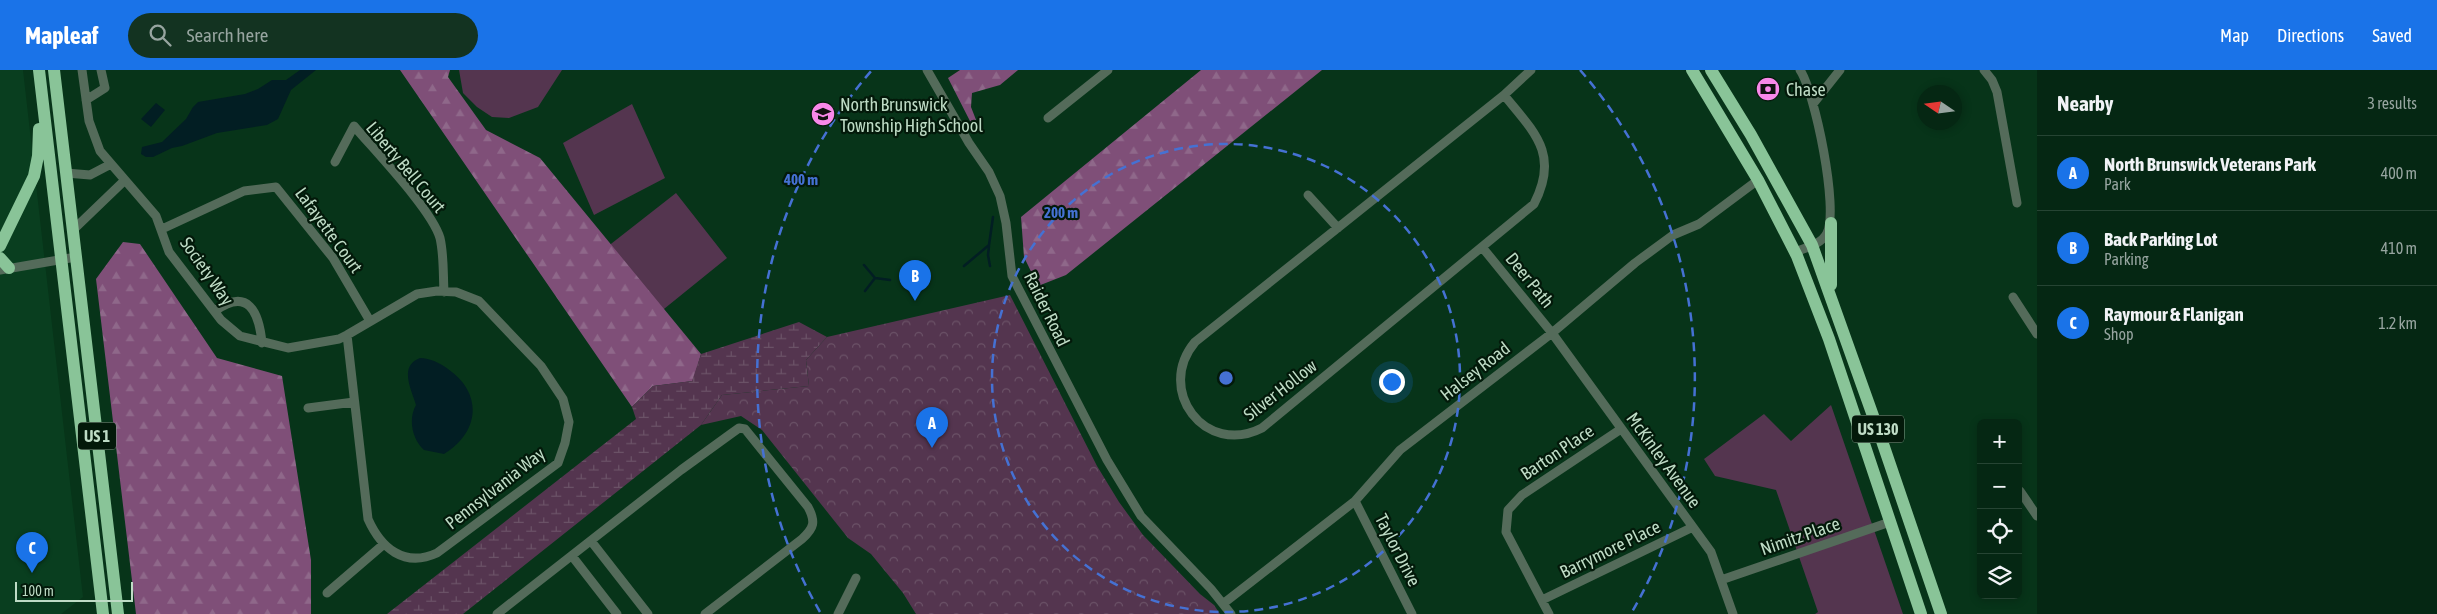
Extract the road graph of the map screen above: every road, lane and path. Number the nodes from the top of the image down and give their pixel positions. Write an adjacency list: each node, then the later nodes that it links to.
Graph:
1 (38, 70): 13 (highway, US 1)
2 (54, 70): 20 (highway, US 1)
3 (83, 70): 15 (street, Society Way)
4 (101, 70): 15 (street)
5 (927, 70): 61 (street, Raider Road)
6 (1108, 70): 17 (street)
7 (1531, 70): 14 (street, Silver Hollow)
8 (1692, 70): 22 (highway, US 130)
9 (1710, 70): 29 (highway, US 130)
10 (1800, 70): 16 (street)
11 (1840, 70): 16 (street)
12 (1984, 70): 24 (street)
13 (40, 86): 30 (highway); 35 (highway, US 1)
14 (1504, 95): 27 (street, Silver Hollow); 31 (street, Silver Hollow)
15 (86, 100): 19 (street, Society Way)
16 (1813, 104): 25 (street)
17 (1048, 118)
18 (335, 162): 37 (street, Liberty Bell Court)
19 (110, 164): 20 (street); 21 (street, Society Way)
20 (66, 173): 28 (highway, US 1)
21 (125, 180): 26 (street, Society Way); 28 (street)
22 (1758, 180): 32 (highway, US 130); 42 (street, Halsey Road)
23 (1308, 195): 27 (street)
24 (2017, 202)
25 (1831, 223): 29 (street); 39 (highway)
26 (162, 228): 40 (street, Society Way); 41 (street, Lafayette Court)
27 (1338, 228): 31 (street, Silver Hollow)
28 (73, 230): 33 (highway, US 1)
29 (1812, 245): 32 (street); 39 (highway, US 130)
30 (0, 246)
31 (1482, 247): 42 (street, Deer Path)
32 (1796, 254): 52 (highway, US 130)
33 (76, 257): 35 (street); 63 (highway, US 1)
34 (0, 258): 36 (highway)
35 (61, 259): 36 (street); 62 (highway, US 1)
36 (4, 269)
37 (444, 292): 41 (street, Pennsylvania Way); 55 (street, Pennsylvania Way)
38 (2013, 297): 44 (street)
39 (1833, 300): 74 (highway, US 130)
40 (215, 311): 45 (street, Society Way); 45 (street)
41 (370, 321): 43 (street, Pennsylvania Way)
42 (1552, 333): 48 (street, McKinley Avenue); 50 (street, Halsey Road)
43 (347, 334): 45 (street, Society Way); 46 (street, Pennsylvania Way)
44 (2037, 334)
45 (262, 343)
46 (354, 402): 47 (street); 55 (street, Pennsylvania Way)
47 (308, 408)
48 (1621, 429): 53 (street, McKinley Avenue); 60 (street, Barton Place)
49 (2022, 494): 51 (street)
50 (1355, 501): 61 (street, Halsey Road); 70 (street, Taylor Drive)
51 (2037, 516)
52 (1890, 522): 58 (street, Nimitz Place); 73 (highway, US 130)
53 (1693, 527): 58 (street, McKinley Avenue); 60 (street, Barrymore Place)
54 (591, 541): 56 (street); 66 (street); 67 (street)
55 (384, 544): 59 (street)
56 (572, 556): 64 (street); 65 (street)
57 (856, 578): 68 (street)
58 (1720, 580): 72 (street, McKinley Avenue)
59 (327, 593)
60 (1542, 600): 71 (street)
61 (1224, 603): 69 (street, Raider Road)
62 (103, 614)
63 (118, 614)
64 (497, 614)
65 (617, 614)
66 (648, 614)
67 (705, 614)
68 (838, 614)
69 (1231, 614)
70 (1412, 614)
71 (1549, 614)
72 (1733, 614)
73 (1920, 614)
74 (1941, 614)

